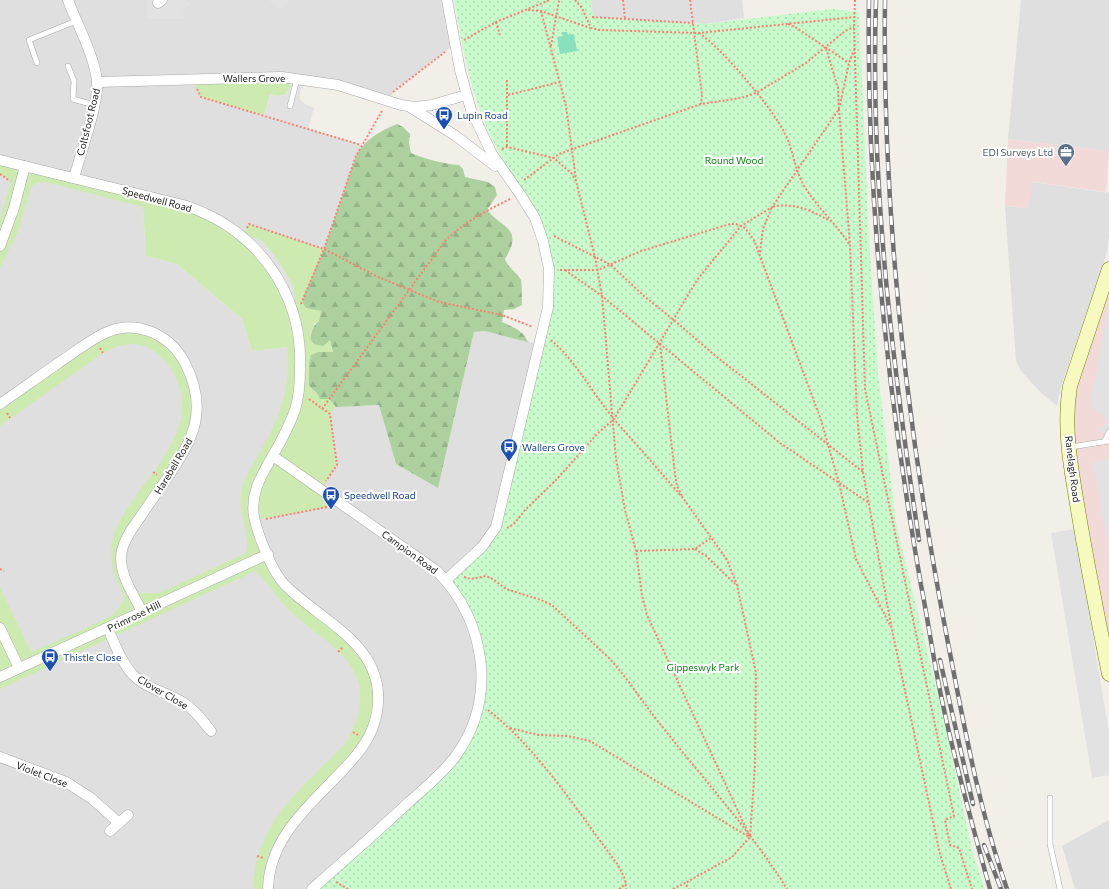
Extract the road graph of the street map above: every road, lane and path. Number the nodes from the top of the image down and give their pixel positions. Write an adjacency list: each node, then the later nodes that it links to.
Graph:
1 (68, 0): 15 (street, Coltsfoot Road)
2 (447, 0): 38 (street)
3 (550, 0): 9 (path)
4 (560, 0): 11 (path)
5 (575, 0): 20 (path)
6 (623, 0): 14 (path)
7 (690, 0): 17 (path)
8 (855, 0): 13 (path)
9 (526, 10): 10 (path); 16 (path)
10 (541, 10): 11 (path); 27 (path)
11 (556, 16): 20 (path); 27 (path)
12 (592, 17): 14 (path)
13 (855, 17): 18 (path); 19 (path)
14 (625, 18): 17 (path)
15 (76, 21): 29 (lane); 35 (street, Coltsfoot Road)
16 (496, 22): 23 (path); 24 (path)
17 (693, 22): 21 (path)
18 (783, 23): 22 (path); 28 (path)
19 (854, 27): 25 (path); 28 (path)
20 (592, 28): 21 (path)
21 (693, 32): 22 (path); 41 (path)
22 (699, 33): 37 (path)
23 (500, 35)
24 (462, 42)
25 (855, 46): 30 (path); 131 (path)
26 (451, 47): 40 (path)
27 (551, 48): 36 (path)
28 (826, 48): 30 (path); 37 (path); 45 (path)
29 (37, 63)
30 (849, 63): 45 (path)
31 (68, 66): 42 (lane)
32 (192, 79): 33 (street, Wallers Grove); 35 (street, Wallers Grove); 46 (path)
33 (297, 79): 40 (street, Wallers Grove); 43 (lane)
34 (507, 80): 39 (path)
35 (97, 82): 42 (street, Coltsfoot Road)
36 (560, 82): 39 (path); 47 (path)
37 (756, 94): 41 (path); 51 (path)
38 (466, 95): 44 (street, Wallers Grove); 53 (street, Wallers Grove)
39 (508, 95): 48 (path)
40 (389, 101): 44 (street, Wallers Grove); 46 (path)
41 (701, 104): 47 (path)
42 (94, 105): 54 (street, Coltsfoot Road)
43 (290, 106)
44 (408, 106): 53 (street, Wallers Grove)
45 (839, 109): 51 (path); 63 (path)
46 (362, 145): 65 (path)
47 (573, 149): 48 (path); 56 (path)
48 (554, 158): 56 (path); 57 (path)
49 (0, 160): 50 (street, Speedwell Road)
50 (25, 166): 54 (street, Speedwell Road); 64 (street)
51 (797, 172): 58 (path); 59 (path)
52 (0, 174): 55 (path)
53 (506, 176): 57 (street, Wallers Grove)
54 (74, 178): 62 (street, Speedwell Road)
55 (11, 181)
56 (576, 181): 67 (path)
57 (518, 191): 61 (street, Wallers Grove); 73 (path)
58 (772, 207): 59 (path); 60 (path); 66 (path)
59 (831, 222): 63 (path)
60 (741, 226): 66 (path); 68 (path); 76 (path)
61 (539, 229): 67 (path); 70 (street, Wallers Grove)
62 (241, 236): 65 (path); 75 (street, Speedwell Road)
63 (850, 245): 88 (path)
64 (0, 246)
65 (324, 249): 73 (path); 75 (path)
66 (760, 255): 85 (path)
67 (595, 257): 68 (path); 72 (path)
68 (611, 265): 72 (path); 76 (path)
69 (1109, 269): 86 (main road, Ranelagh Road)
70 (549, 270): 71 (path); 77 (street, Wallers Grove)
71 (564, 270): 72 (path); 74 (path)
72 (598, 270): 74 (path)
73 (411, 290): 77 (path); 81 (path)
74 (602, 296): 78 (path); 82 (path)
75 (296, 316): 79 (street, Speedwell Road)
76 (674, 320): 78 (path); 85 (path)
77 (542, 334): 82 (path); 95 (street, Wallers Grove)
78 (660, 343): 82 (path); 89 (path); 91 (path)
79 (299, 391): 81 (path); 87 (street, Speedwell Road)
80 (0, 404): 105 (street, Harebell Road)
81 (322, 409): 90 (path)
82 (614, 419): 91 (path); 95 (path); 98 (path)
83 (1109, 432): 84 (lane)
84 (1106, 442): 86 (lane)
85 (828, 446): 88 (path); 89 (path)
86 (1068, 448): 110 (main road, Ranelagh Road)
87 (273, 456): 90 (street, Campion Road); 99 (street, Speedwell Road)
88 (863, 472): 93 (path)
89 (839, 483): 93 (path); 108 (path)
90 (320, 489): 92 (street, Campion Road)
91 (683, 498): 96 (path)
92 (339, 502): 94 (path); 103 (street, Campion Road)
93 (868, 503): 108 (path)
94 (265, 519)
95 (496, 527): 102 (street, Wallers Grove)
96 (712, 538): 97 (path); 104 (path)
97 (695, 549): 98 (path); 104 (path)
98 (636, 551): 120 (path)
99 (268, 554): 105 (street, Primrose Hill); 123 (street, Speedwell Road)
100 (0, 569): 101 (path)
101 (4, 571)
102 (456, 572): 103 (street, Wallers Grove); 120 (path)
103 (446, 580): 112 (street, Campion Road)
104 (737, 585): 120 (path)
105 (142, 612): 107 (street, Primrose Hill)
106 (0, 628): 109 (street)
107 (108, 629): 109 (street, Primrose Hill); 114 (street, Clover Close)
108 (892, 630): 130 (path)
109 (18, 668): 111 (street, Primrose Hill)
110 (1109, 674)
111 (0, 677)
112 (479, 703): 113 (path); 124 (street, Campion Road)
113 (510, 728): 120 (path); 122 (path)
114 (211, 731)
115 (0, 757): 118 (street, Violet Close)
116 (1050, 798): 132 (lane)
117 (128, 814): 118 (street)
118 (119, 823): 119 (street)
119 (110, 831)
120 (750, 837): 121 (path); 129 (path)
121 (685, 883): 127 (path); 128 (path)
122 (626, 884): 125 (path); 126 (path)
123 (268, 889)
124 (312, 889)
125 (619, 889)
126 (626, 889)
127 (673, 889)
128 (689, 889)
129 (787, 889)
130 (951, 889)
131 (972, 889)
132 (1060, 889)

